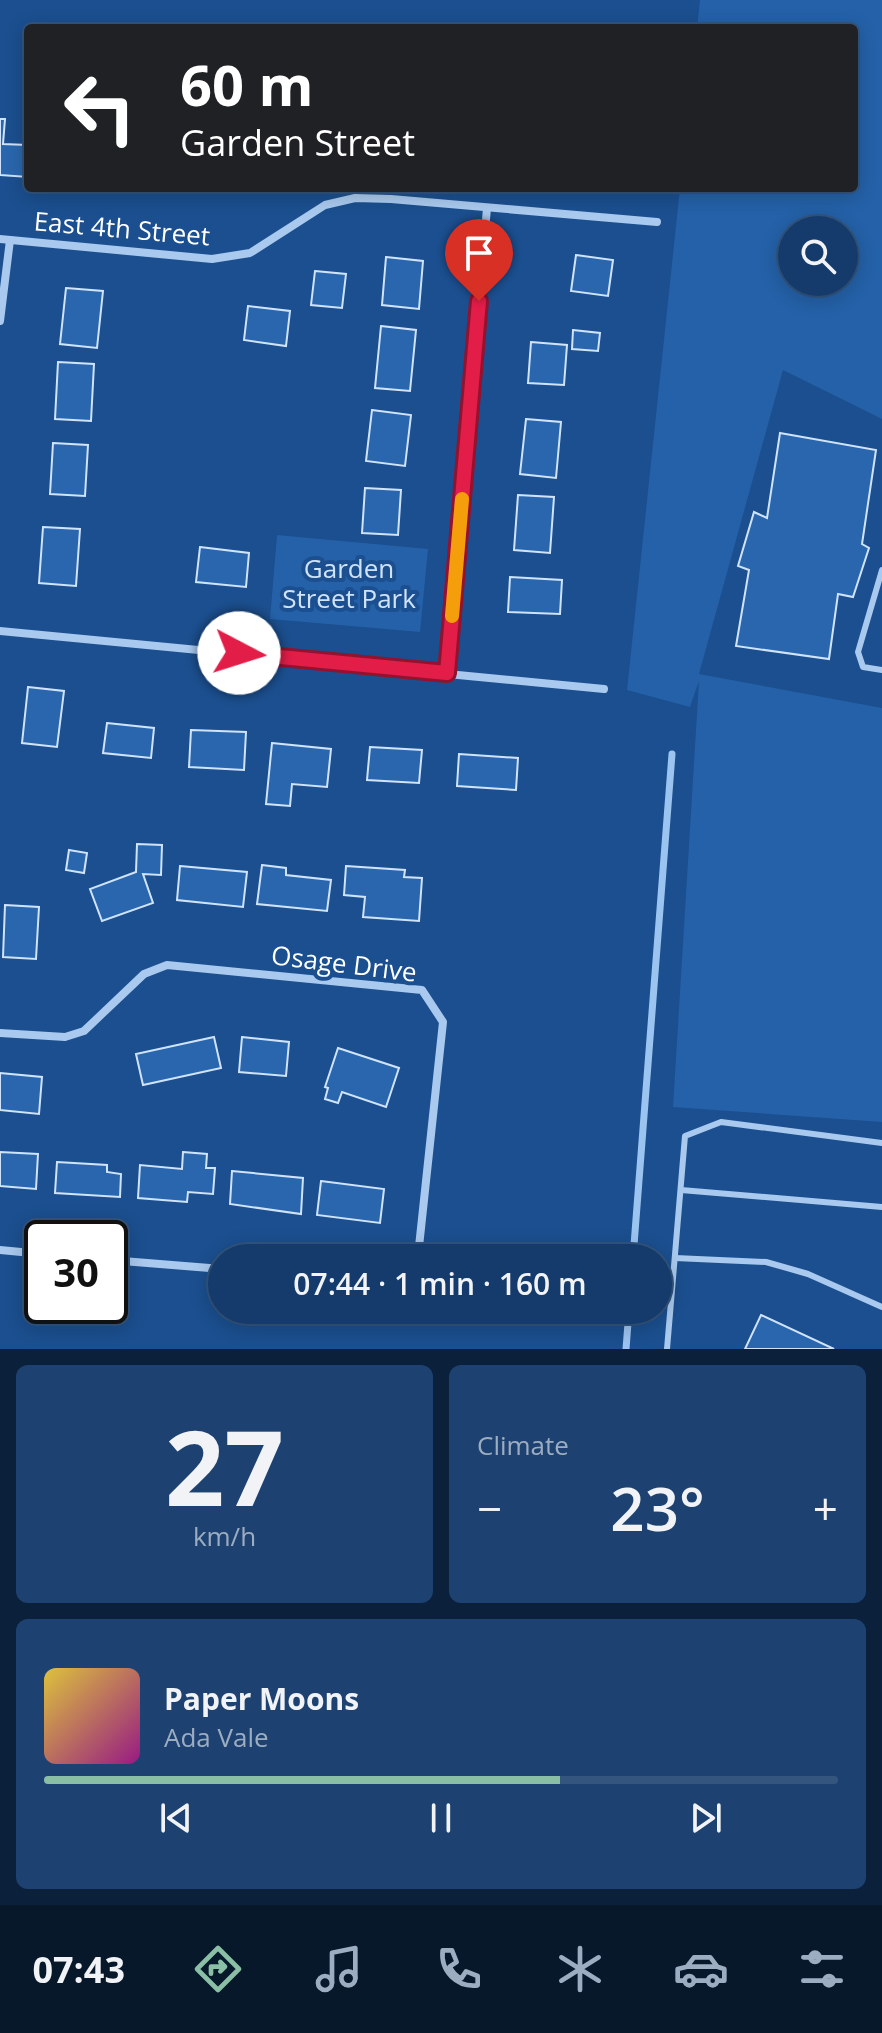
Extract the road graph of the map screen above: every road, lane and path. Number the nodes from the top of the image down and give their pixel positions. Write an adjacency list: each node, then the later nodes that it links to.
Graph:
1 (487, 208): 2 (street, East 4th Street); 4 (street, East 4th Street); 9 (street)
2 (657, 222)
3 (0, 239): 4 (street, East 4th Street)
4 (10, 240): 5 (street)
5 (0, 321)
6 (882, 570): 8 (lane)
7 (0, 631): 9 (street)
8 (882, 670)
9 (447, 673): 10 (street)
10 (604, 689)
11 (0, 1033): 15 (street, Osage Drive)
12 (882, 1143): 13 (lane)
13 (681, 1190): 14 (lane); 18 (lane)
14 (882, 1207)
15 (419, 1244)
16 (0, 1250): 17 (street)
17 (24, 1252)
18 (675, 1258): 21 (lane); 22 (lane)
19 (128, 1261): 20 (street)
20 (208, 1268)
21 (882, 1307)
22 (667, 1349)

